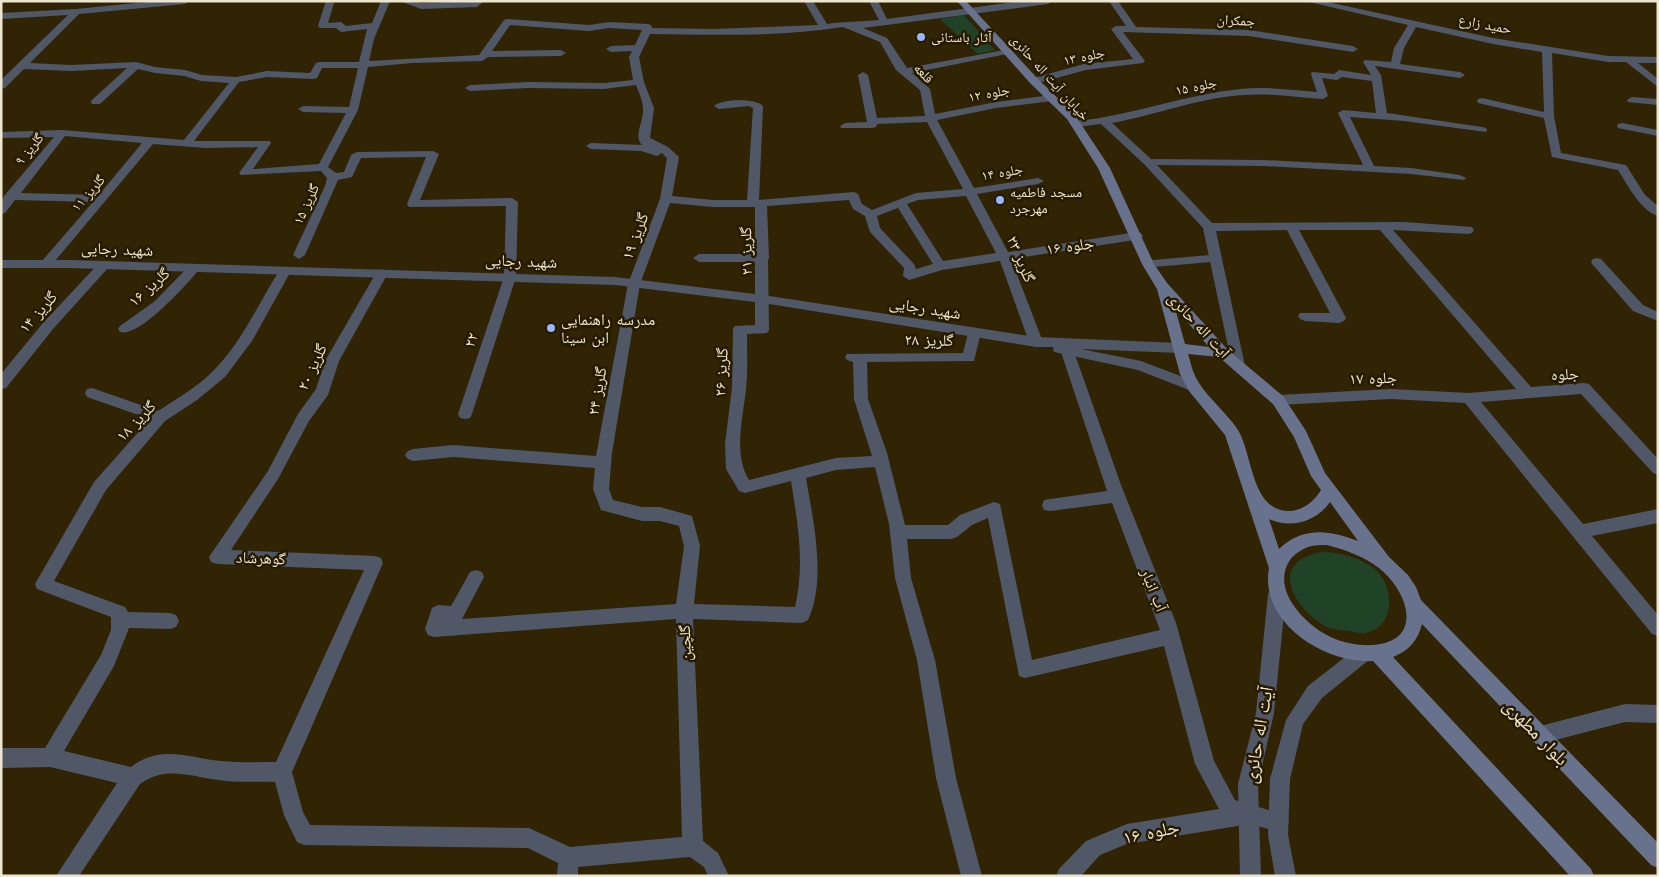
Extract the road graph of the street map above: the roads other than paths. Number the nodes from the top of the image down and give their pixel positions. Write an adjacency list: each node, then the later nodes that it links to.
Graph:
1 (185, 1): 10 (street)
2 (386, 1): 22 (street)
3 (404, 1): 4 (street)
4 (480, 1)
5 (808, 1): 19 (street)
6 (873, 1): 16 (street)
7 (1048, 1): 11 (street)
8 (1113, 1): 20 (street)
9 (1309, 1): 17 (street, حمید زارع)
10 (164, 2): 14 (street)
11 (1026, 2): 13 (street)
12 (330, 3): 22 (street)
13 (964, 5): 16 (street); 27 (main road, خیابان آیت اله حائری)
14 (76, 12): 15 (street); 35 (street)
15 (1, 16)
16 (884, 21): 18 (street)
17 (1414, 23): 26 (street, حمید زارع); 34 (street)
18 (849, 25): 19 (street); 36 (street, قلعه)
19 (824, 27): 21 (street)
20 (1116, 29): 25 (street, جمکران); 42 (street, جلوه ۱۳)
21 (646, 31): 23 (street); 29 (street)
22 (369, 40): 32 (street)
23 (638, 48): 24 (street); 43 (street)
24 (611, 49)
25 (1353, 49)
26 (1548, 50): 30 (street, حمید زارع); 56 (street)
27 (1007, 51): 36 (street); 42 (main road, خیابان آیت اله حائری)
28 (561, 53): 29 (street)
29 (485, 54): 32 (street)
30 (1628, 59): 31 (street, حمید زارع); 44 (street)
31 (1658, 60)
32 (364, 63): 41 (street); 54 (street)
33 (136, 64): 35 (street); 41 (street); 50 (street)
34 (1395, 66): 39 (street); 40 (street)
35 (18, 69): 37 (street); 45 (street)
36 (904, 72): 57 (street, قلعه)
37 (1, 74)
38 (863, 75): 58 (street)
39 (1460, 75)
40 (1376, 79): 55 (street); 59 (street, جلوه ۱۵)
41 (236, 80): 68 (street)
42 (1034, 80): 47 (main road, خیابان آیت اله حائری)
43 (639, 82): 46 (street); 70 (street)
44 (1658, 84)
45 (1, 86)
46 (470, 88)
47 (1052, 98): 57 (street, جلوه ۱۲); 60 (main road, خیابان آیت اله حائری)
48 (1632, 100): 51 (street)
49 (1482, 101): 56 (street)
50 (96, 102)
51 (1658, 102)
52 (719, 106): 82 (street, گلریز ۲۱)
53 (303, 109): 54 (street)
54 (353, 110): 72 (street)
55 (1382, 116): 63 (street); 73 (street)
56 (1549, 116): 84 (street)
57 (931, 119): 58 (street, جلوه ۱۲); 77 (street, قلعه)
58 (872, 122): 61 (street, جلوه ۱۲)
59 (1105, 122): 60 (street, جلوه ۱۵); 71 (street)
60 (1076, 124): 90 (main road, خیابان آیت اله حائری)
61 (845, 126)
62 (1622, 126): 65 (street)
63 (1482, 130)
64 (62, 133): 66 (street); 67 (street); 78 (street, گلریز ۹)
65 (1658, 133)
66 (1, 135)
67 (150, 140): 68 (street); 79 (street, گلریز ۱۱)
68 (187, 143): 72 (street)
69 (591, 146): 70 (street)
70 (673, 157): 80 (street, گلریز ۱۹)
71 (1148, 162): 73 (street); 87 (street)
72 (323, 167): 74 (street, گلریز ۱۵)
73 (1371, 170): 75 (street)
74 (333, 176): 91 (street, گلریز ۱۵); 105 (street, ۲۲)
75 (1460, 178)
76 (1038, 181): 77 (street, جلوه ۱۴)
77 (971, 192): 81 (street, جلوه ۱۴); 92 (street, گلریز ۲۳)
78 (10, 196): 79 (street); 83 (street, گلریز ۹)
79 (101, 199): 98 (street, گلریز ۱۱)
80 (666, 199): 82 (street); 106 (street, گلریز ۱۹)
81 (900, 202): 85 (street, جلوه ۱۴); 101 (street)
82 (757, 203): 85 (street); 94 (street, گلریز ۲۱)
83 (1, 210)
84 (1658, 212)
85 (871, 214): 101 (street, جلوه ۱۶)
86 (1384, 226): 88 (street); 89 (street); 123 (street)
87 (1209, 227): 88 (street); 95 (street)
88 (1292, 228): 109 (street)
89 (1468, 230)
90 (1137, 236): 92 (street, جلوه ۱۶); 99 (main road, خیابان آیت اله حائری)
91 (299, 255)
92 (1004, 256): 101 (street, جلوه ۱۶); 113 (street, گلریز ۲۳)
93 (699, 258): 94 (street)
94 (763, 258): 108 (street, گلریز ۲۱)
95 (1216, 258): 99 (lane); 119 (street)
96 (1597, 262): 110 (street)
97 (1, 264): 98 (street, شهید رجایی)
98 (46, 264): 100 (street, شهید رجایی)
99 (1148, 264): 107 (main road, خیابان آیت اله حائری)
100 (104, 265): 102 (street, شهید رجایی); 118 (street, گلریز ۱۴)
101 (940, 266)
102 (194, 268): 103 (street, شهید رجایی); 111 (street, گلریز ۱۶)
103 (285, 271): 104 (street, شهید رجایی); 127 (street, گلریز ۱۸)
104 (382, 273): 105 (street, شهید رجایی); 133 (street, گلریز ۲۰)
105 (510, 277): 106 (street, شهید رجایی); 126 (street, ۲۲)
106 (634, 284): 108 (street, شهید رجایی); 130 (street, گلریز ۲۴)
107 (1162, 286): 114 (main road, آیت اله حائری); 116 (main road, آیت اله حائری)
108 (763, 299): 112 (street, شهید رجایی); 132 (street, گلریز ۲۶)
109 (1305, 316)
110 (1658, 317)
111 (125, 329)
112 (974, 332): 113 (street, شهید رجایی); 129 (street, گلریز ۲۸)
113 (1036, 342): 114 (street); 115 (street)
114 (1179, 348): 116 (main road); 121 (main road, آیت اله حائری)
115 (1068, 352): 121 (street); 135 (street, آب انبار)
116 (1223, 353): 119 (main road, آیت اله حائری)
117 (1, 366): 118 (street)
118 (16, 366): 120 (street, گلریز ۱۴)
119 (1238, 366): 125 (main road, آیت اله حائری)
120 (1, 384)
121 (1194, 387): 136 (main road, آیت اله حائری)
122 (92, 393): 127 (street)
123 (1529, 394): 124 (street, جلوه); 131 (street, جلوه)
124 (1469, 398): 125 (street, جلوه ۱۷); 141 (street)
125 (1278, 400): 134 (main road, آیت اله حائری)
126 (465, 414)
127 (160, 417): 148 (street, گلریز ۱۸)
128 (413, 455): 130 (street)
129 (881, 461): 132 (street); 140 (street)
130 (603, 463): 137 (street, گلریز ۲۴)
131 (1658, 469)
132 (798, 474): 147 (street)
133 (273, 475): 157 (street, گوهرشاد)
134 (1329, 489): 136 (main road); 142 (main road, آیت اله حائری)
135 (1118, 496): 138 (street); 151 (street, آب انبار)
136 (1256, 501): 143 (main road, آیت اله حائری)
137 (607, 505): 147 (street, گلچین)
138 (1050, 505)
139 (1658, 516): 141 (street)
140 (898, 532): 151 (street); 167 (street)
141 (1579, 532): 150 (street)
142 (1382, 560): 143 (main road); 146 (main road)
143 (1277, 566): 145 (main road)
144 (476, 577): 147 (street)
145 (1277, 594): 152 (main road); 159 (street, آیت اله حائری)
146 (1415, 605): 152 (main road); 154 (main road, بلوار مطهری)
147 (684, 611): 161 (street, گلچین)
148 (120, 620): 149 (street); 155 (street)
149 (170, 621)
150 (1658, 628)
151 (1171, 636): 159 (street, آب انبار)
152 (1371, 653): 160 (street, آیت اله حائری); 170 (main road)
153 (1658, 714): 154 (street)
154 (1540, 735): 162 (main road, بلوار مطهری)
155 (50, 757): 156 (street); 158 (street)
156 (1, 758)
157 (282, 772): 158 (street); 163 (street)
158 (133, 777): 165 (street)
159 (1250, 815): 160 (street); 164 (street, آیت اله حائری); 168 (street, جلوه ۱۶)
160 (1279, 822): 169 (street, آیت اله حائری)
161 (692, 846): 163 (street); 166 (street)
162 (1658, 858)
163 (568, 866)
164 (1255, 875)
165 (66, 876)
166 (719, 876)
167 (972, 876)
168 (1066, 876)
169 (1286, 876)
170 (1584, 876)

